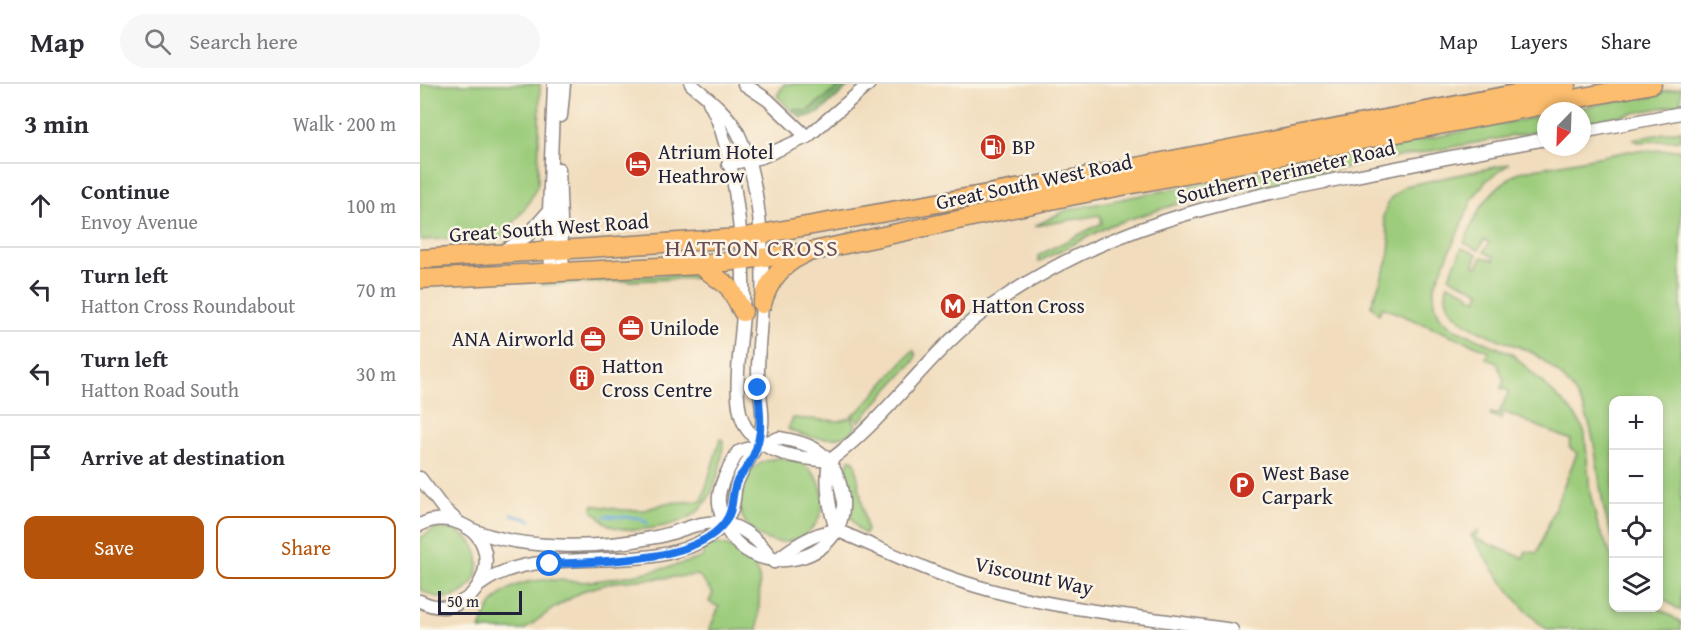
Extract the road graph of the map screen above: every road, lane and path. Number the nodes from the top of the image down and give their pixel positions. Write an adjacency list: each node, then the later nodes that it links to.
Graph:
1 (554, 84): 15 (street)
2 (564, 84): 18 (street)
3 (691, 84): 8 (street)
4 (744, 84): 11 (street)
5 (869, 84): 11 (street)
6 (1567, 84): 17 (highway, Great South West Road)
7 (1652, 84): 19 (highway, Great South West Road)
8 (706, 97): 13 (street); 14 (street)
9 (1681, 113): 10 (street)
10 (1591, 130)
11 (807, 137): 13 (street)
12 (1537, 141): 30 (street, Southern Perimeter Road)
13 (747, 160): 14 (street); 17 (street)
14 (728, 164): 16 (street)
15 (549, 211): 18 (street); 20 (street)
16 (739, 231): 17 (highway, Great South West Road); 18 (highway, Great South West Road); 24 (street)
17 (759, 234): 23 (street)
18 (554, 245): 20 (highway, Great South West Road); 25 (street)
19 (809, 252): 23 (highway, Great South West Road); 27 (highway)
20 (500, 253): 21 (highway, Great South West Road)
21 (420, 259)
22 (700, 265): 24 (highway, Great South West Road); 25 (highway, Great South West Road); 28 (highway)
23 (762, 265): 24 (highway, Great South West Road); 27 (street)
24 (742, 267): 28 (street)
25 (557, 273): 26 (highway, Great South West Road)
26 (420, 279)
27 (762, 304): 29 (street)
28 (743, 312): 29 (street)
29 (759, 443): 30 (street); 32 (street)
30 (829, 460): 35 (street)
31 (420, 478): 34 (street)
32 (725, 523): 34 (street); 35 (street); 36 (street)
33 (420, 525): 34 (street)
34 (463, 525): 36 (street)
35 (836, 530): 38 (street, Viscount Way)
36 (481, 584): 37 (street)
37 (420, 601)
38 (1232, 630)

